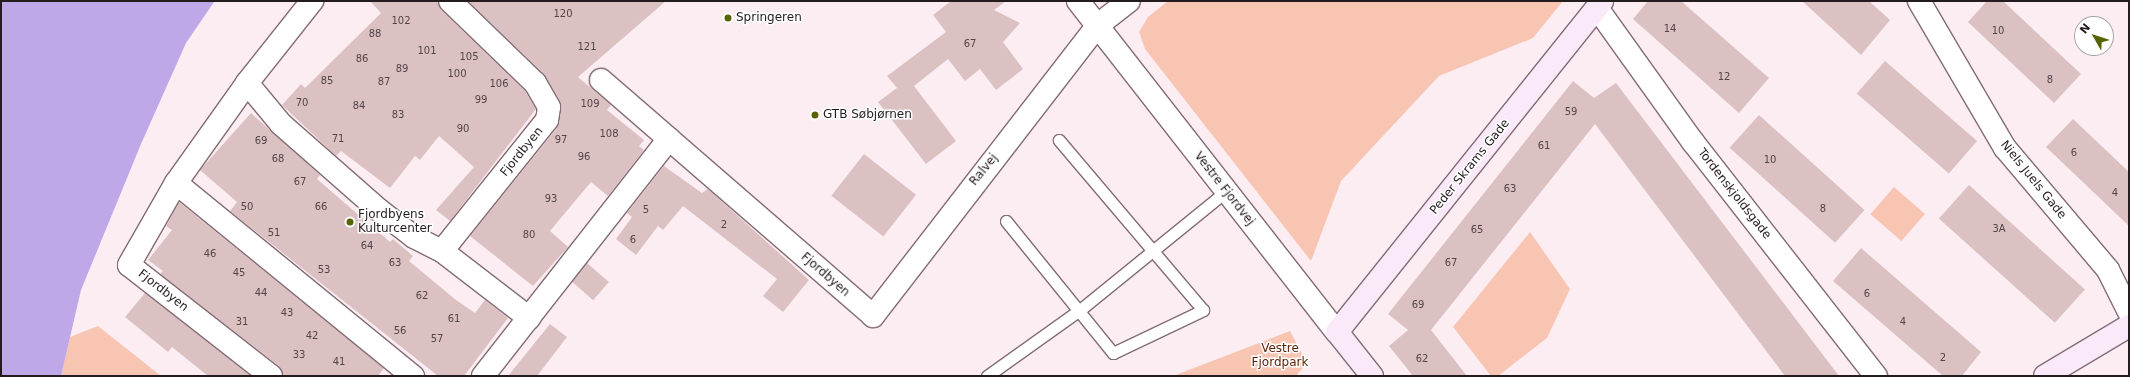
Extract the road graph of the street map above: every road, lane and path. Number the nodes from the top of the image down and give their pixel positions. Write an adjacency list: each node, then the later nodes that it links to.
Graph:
1 (312, 1): 9 (street, Fjordbyen)
2 (450, 1): 15 (street, Fjordbyen)
3 (1078, 1): 7 (street, Vestre Fjordvej)
4 (1129, 1): 7 (street, Ralvej)
5 (1919, 1): 18 (street, Niels Juels Gade)
6 (1600, 4): 22 (street, Peder Skrams Gade); 28 (street, Tordenskjoldsgade)
7 (1098, 25): 13 (street, Vestre Fjordvej); 19 (street, Ralvej)
8 (601, 80): 10 (street, Fjordbyen)
9 (247, 82): 12 (street, Fjordbyen); 15 (street)
10 (669, 139): 19 (street, Fjordbyen); 20 (street)
11 (1059, 140): 16 (lane)
12 (176, 182): 23 (street, Fjordbyen); 24 (street)
13 (1225, 192): 16 (lane); 22 (street, Vestre Fjordvej)
14 (1006, 221): 17 (lane)
15 (442, 251): 20 (street)
16 (1154, 251): 17 (lane); 17 (lane)
17 (1080, 309): 26 (lane)
18 (2129, 312)
19 (873, 316)
20 (529, 318): 25 (street)
21 (2129, 326): 29 (street)
22 (1338, 332): 27 (street, Vestre Fjordvej)
23 (271, 376)
24 (413, 376)
25 (483, 376)
26 (987, 376)
27 (1372, 376)
28 (1876, 376)
29 (2045, 376)

